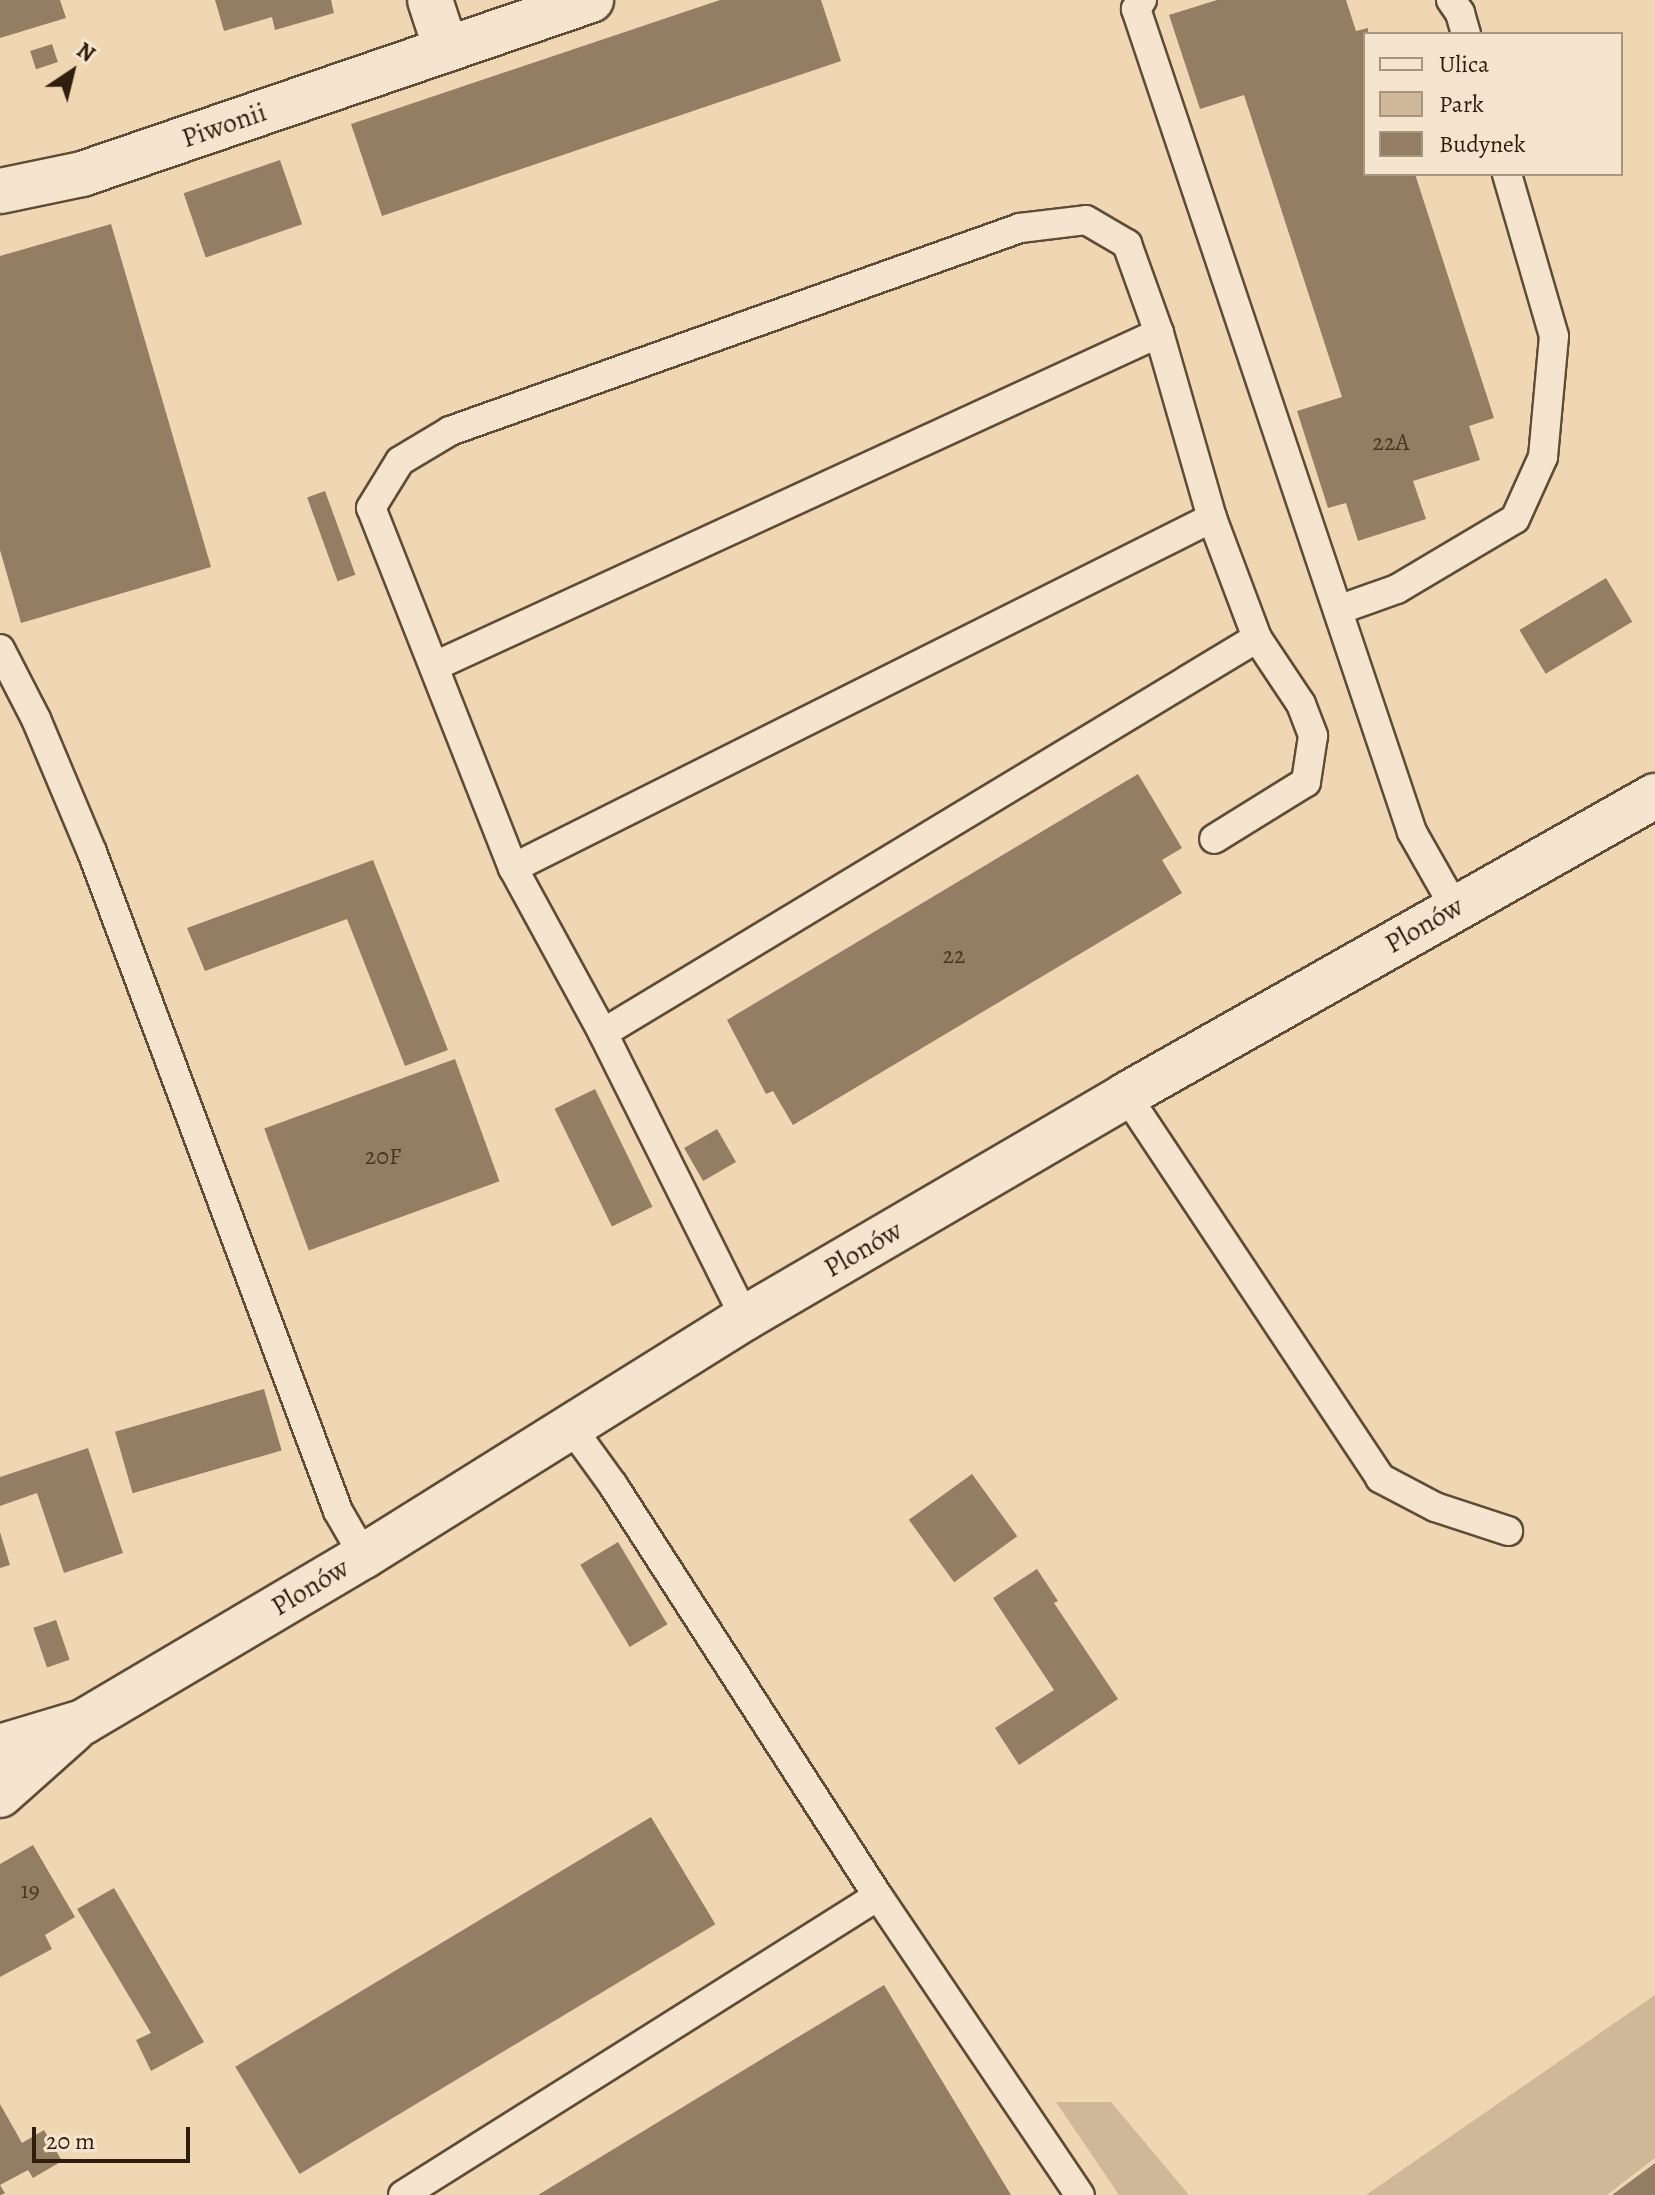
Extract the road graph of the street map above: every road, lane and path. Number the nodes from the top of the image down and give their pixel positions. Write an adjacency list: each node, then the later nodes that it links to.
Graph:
1 (430, 0): 6 (street)
2 (591, 0): 6 (street, Piwonii)
3 (1142, 0): 11 (lane)
4 (1451, 0): 5 (lane)
5 (1465, 32)
6 (446, 49): 8 (street, Piwonii)
7 (1508, 176): 11 (lane)
8 (0, 191)
9 (1159, 333): 10 (lane); 14 (lane); 14 (lane)
10 (1212, 518): 12 (lane); 17 (lane)
11 (1338, 610): 18 (lane)
12 (1257, 638): 16 (lane); 19 (lane)
13 (0, 649): 24 (lane)
14 (435, 666): 17 (lane)
15 (1655, 796): 18 (street, Plonów)
16 (1214, 839)
17 (513, 868): 19 (lane)
18 (1455, 908): 20 (street, Plonów)
19 (603, 1033): 21 (lane)
20 (1126, 1095): 21 (street, Plonów); 23 (lane)
21 (745, 1318): 22 (street, Plonów)
22 (571, 1427): 24 (street, Plonów); 28 (lane)
23 (1508, 1531)
24 (364, 1556): 25 (street, Plonów)
25 (83, 1722): 26 (street, Plonów); 27 (street, Plonów)
26 (0, 1747)
27 (0, 1795)
28 (878, 1896): 29 (lane); 30 (lane)
29 (403, 2195)
30 (1080, 2195)

